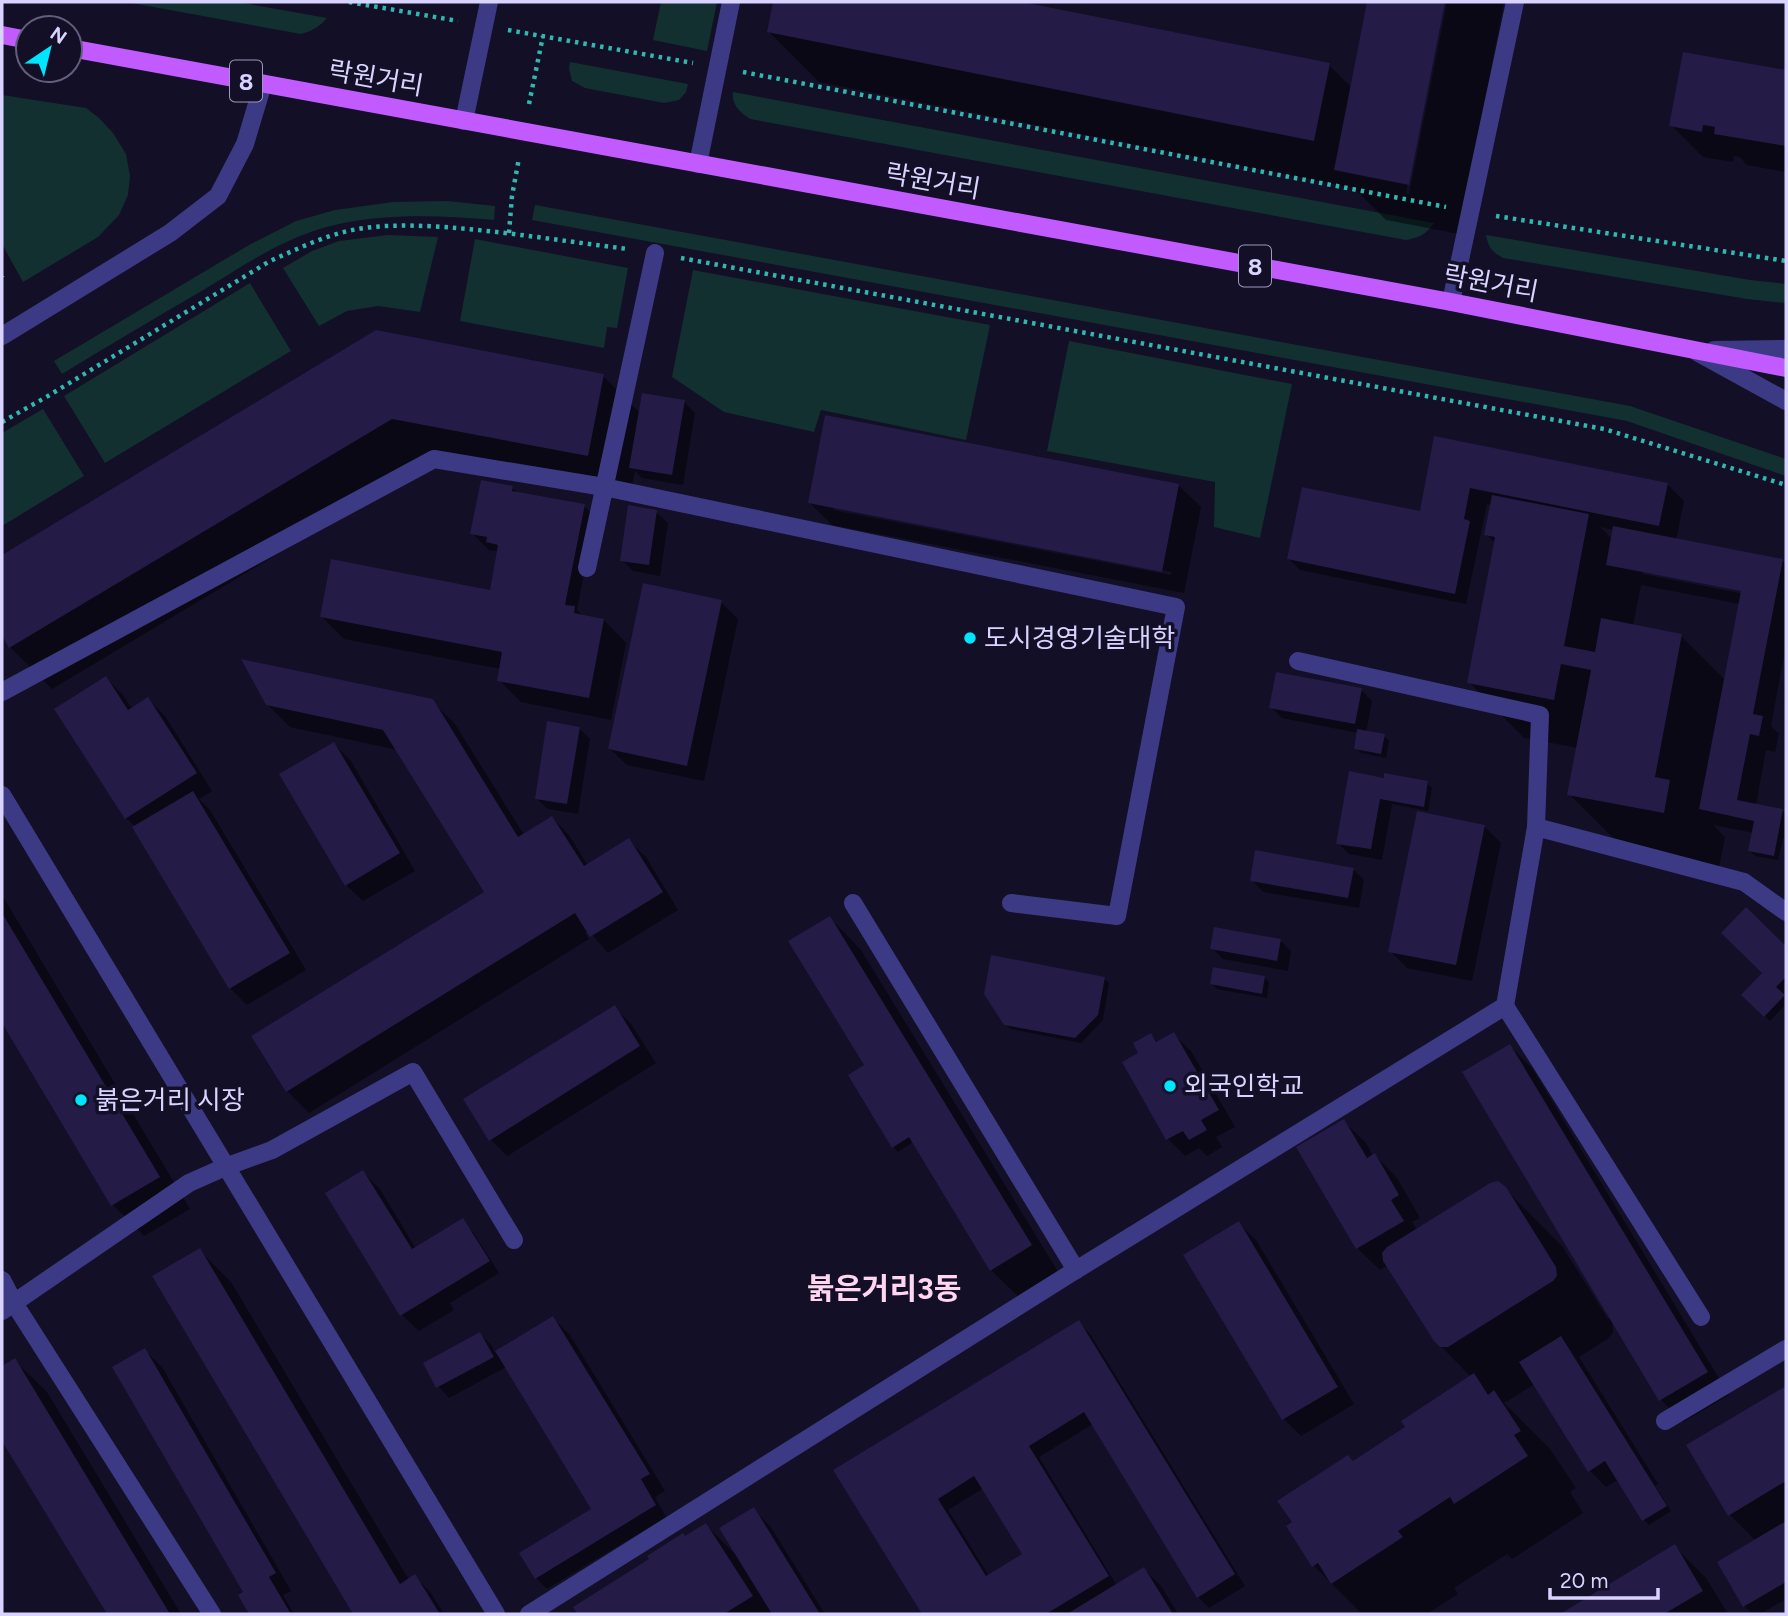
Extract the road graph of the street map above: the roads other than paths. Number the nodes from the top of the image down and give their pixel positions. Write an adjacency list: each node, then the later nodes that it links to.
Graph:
1 (489, 2): 6 (street)
2 (731, 2): 7 (street)
3 (1515, 2): 9 (street)
4 (84, 51): 5 (main road, 락원거리 / 8)
5 (262, 84): 6 (main road, 락원거리 / 8); 10 (street)
6 (464, 121): 7 (main road, 락원거리 / 8)
7 (698, 164): 9 (main road, 락원거리 / 8)
8 (656, 253): 15 (street)
9 (1451, 302): 12 (main road, 락원거리 / 8)
10 (2, 336)
11 (1786, 349): 12 (street)
12 (1693, 351): 13 (main road, 락원거리 / 8); 14 (street)
13 (1786, 368)
14 (1786, 401)
15 (604, 486): 16 (street); 18 (street); 22 (street)
16 (587, 568)
17 (1298, 661): 20 (street)
18 (2, 692)
19 (2, 795): 25 (street)
20 (1536, 827): 23 (street); 24 (street)
21 (853, 903): 27 (street)
22 (1011, 904)
23 (1786, 912)
24 (1505, 1006): 27 (street); 30 (street)
25 (225, 1167): 26 (street); 29 (street); 34 (street)
26 (514, 1240)
27 (1076, 1270): 35 (street)
28 (2, 1280): 29 (street)
29 (8, 1307): 33 (street)
30 (1701, 1317)
31 (1786, 1349): 32 (street)
32 (1665, 1421)
33 (212, 1614)
34 (496, 1614)
35 (529, 1614)

